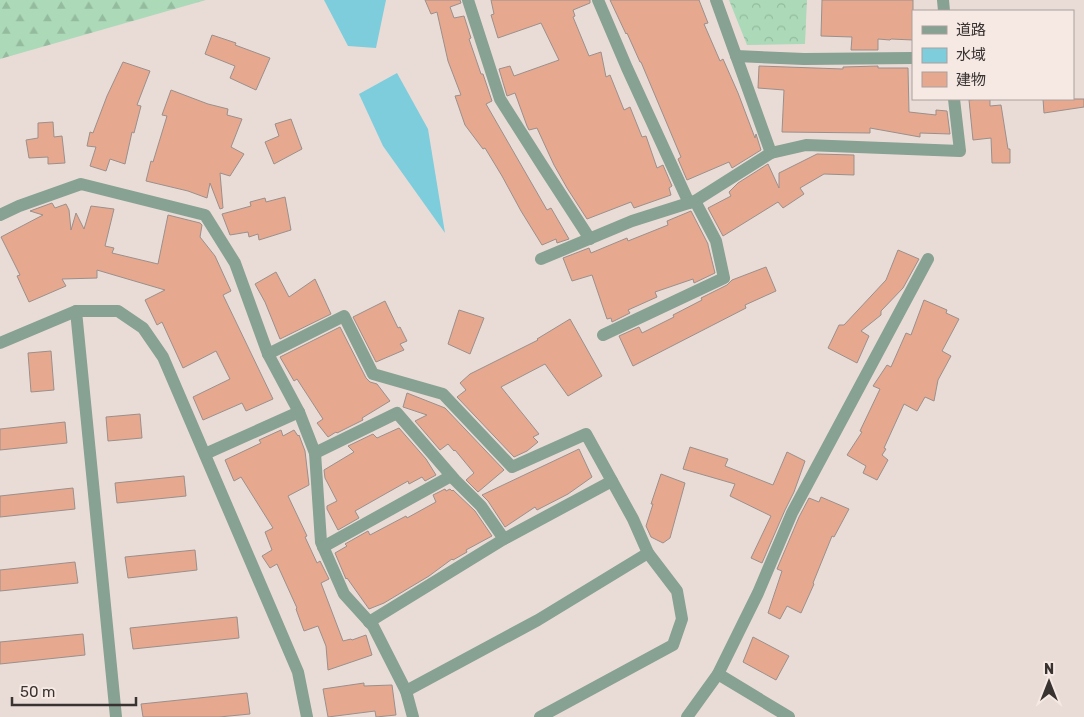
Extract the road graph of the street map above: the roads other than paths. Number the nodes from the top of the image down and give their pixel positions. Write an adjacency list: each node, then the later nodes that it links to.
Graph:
1 (468, 0): 10 (street)
2 (598, 0): 8 (street)
3 (716, 0): 4 (street)
4 (736, 56): 5 (street); 7 (street)
5 (912, 58)
6 (954, 100): 7 (street)
7 (771, 153): 8 (street)
8 (692, 202): 10 (street); 14 (street)
9 (0, 215): 16 (street)
10 (590, 239): 11 (street)
11 (541, 259)
12 (928, 260): 26 (street)
13 (76, 311): 15 (street); 19 (street); 28 (street)
14 (603, 335)
15 (3, 343)
16 (268, 354): 17 (street); 21 (street)
17 (299, 412): 18 (street); 19 (street)
18 (315, 453): 20 (street); 23 (street)
19 (205, 454): 29 (street)
20 (451, 476): 22 (street); 23 (street)
21 (612, 481): 22 (street); 24 (street)
22 (504, 539): 25 (street)
23 (323, 547): 25 (street)
24 (648, 553): 27 (street); 31 (street)
25 (369, 622): 27 (street)
26 (718, 674): 32 (street); 33 (street)
27 (406, 691): 30 (street)
28 (116, 717)
29 (307, 717)
30 (413, 717)
31 (540, 717)
32 (687, 717)
33 (789, 717)

